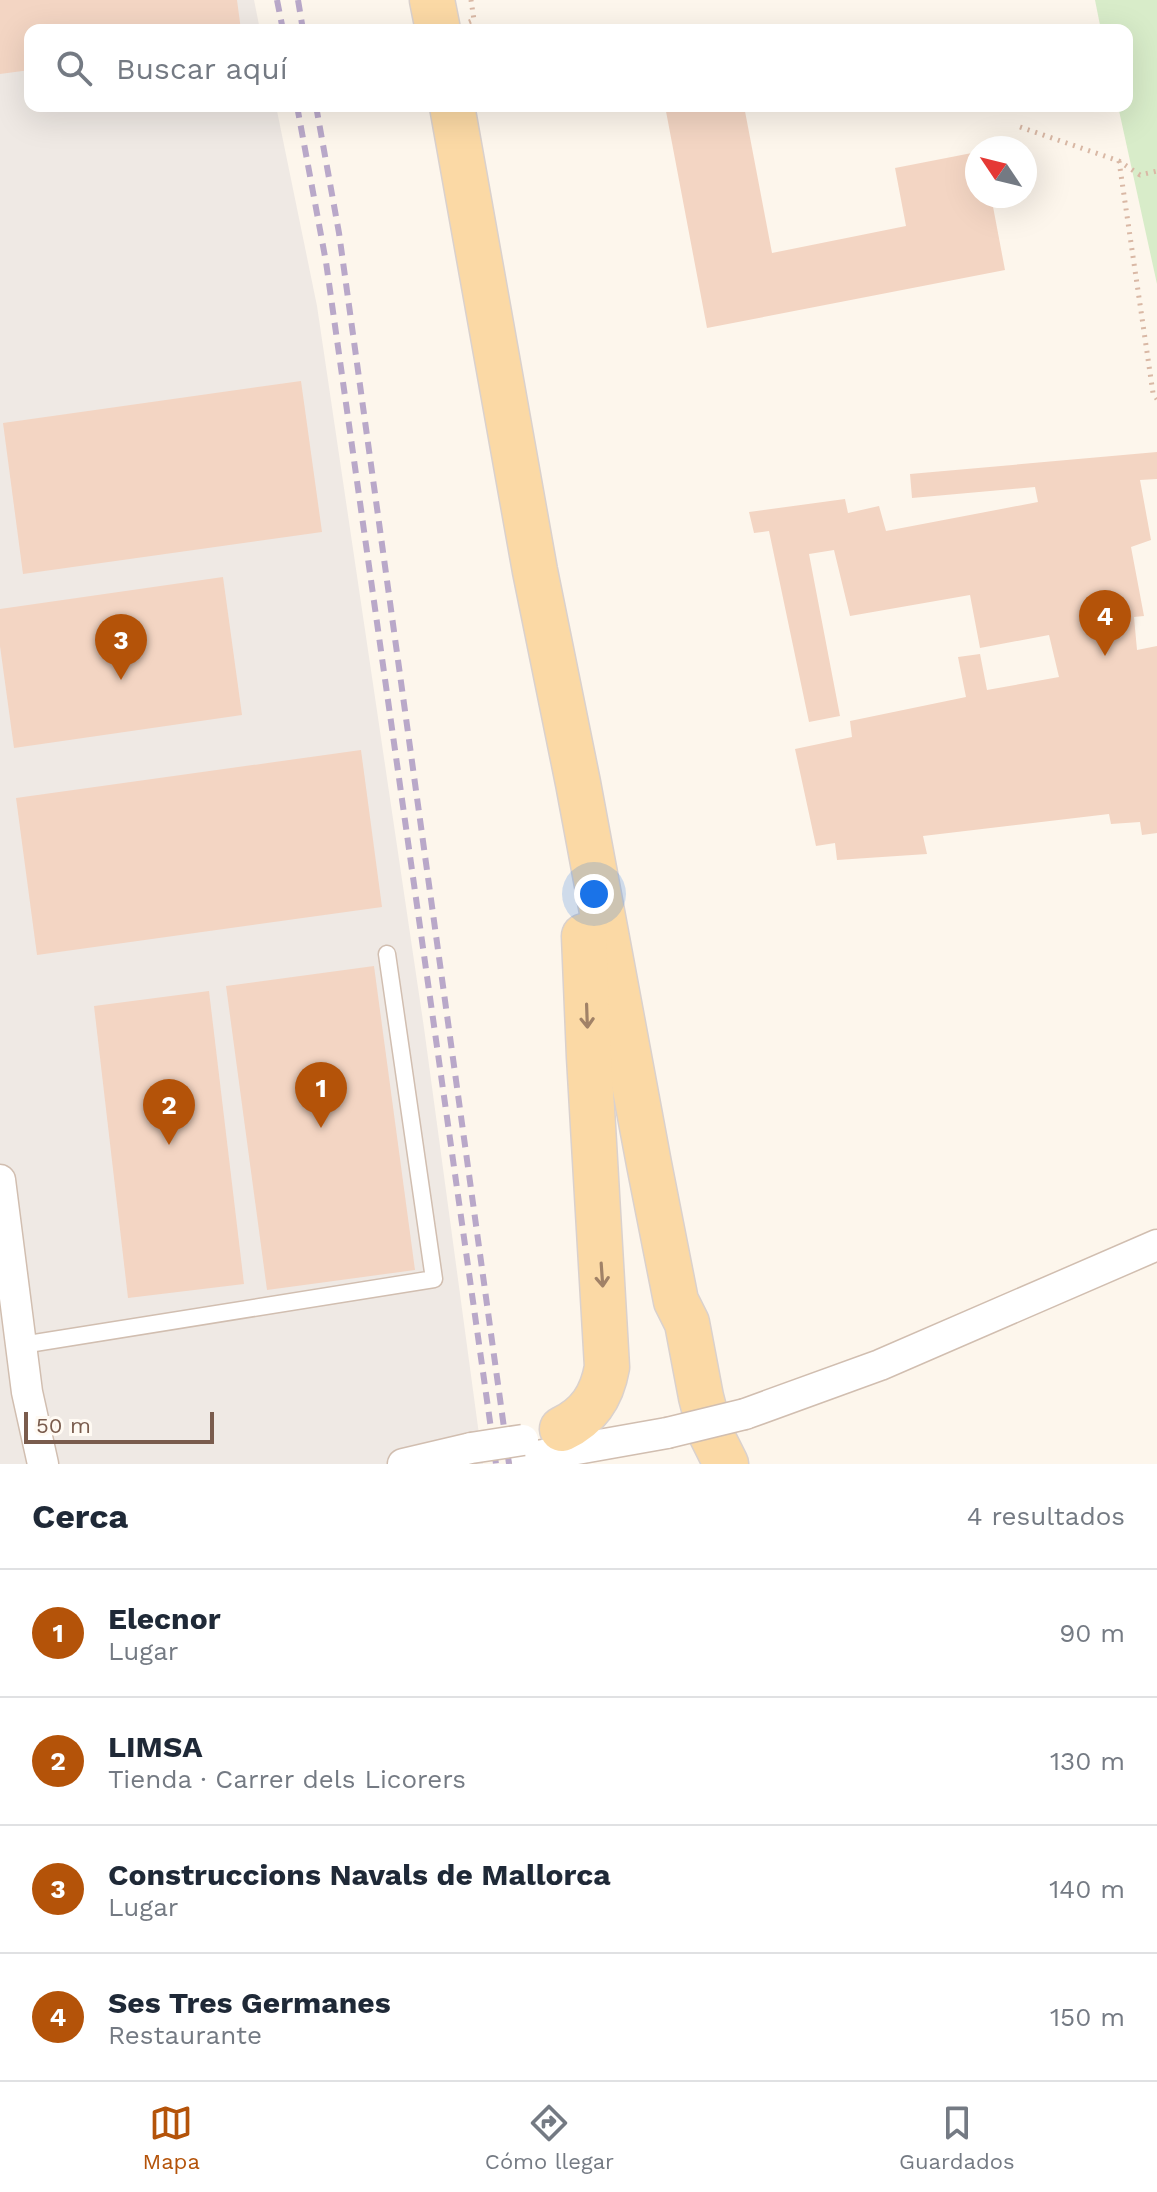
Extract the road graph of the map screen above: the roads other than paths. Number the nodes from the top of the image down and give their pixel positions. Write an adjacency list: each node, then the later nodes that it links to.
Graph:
1 (432, 0): 2 (main road)
2 (437, 24)
3 (453, 112): 4 (main road)
4 (591, 854): 8 (main road); 10 (main road, one-way to 10)
5 (387, 954): 9 (lane)
6 (0, 1180): 9 (street)
7 (1157, 1245): 10 (street, bridge)
8 (676, 1301): 14 (main road); 15 (main road)
9 (22, 1345): 12 (street)
10 (537, 1442): 11 (street)
11 (477, 1456): 13 (street)
12 (43, 1464)
13 (403, 1464)
14 (704, 1464)
15 (726, 1464)

